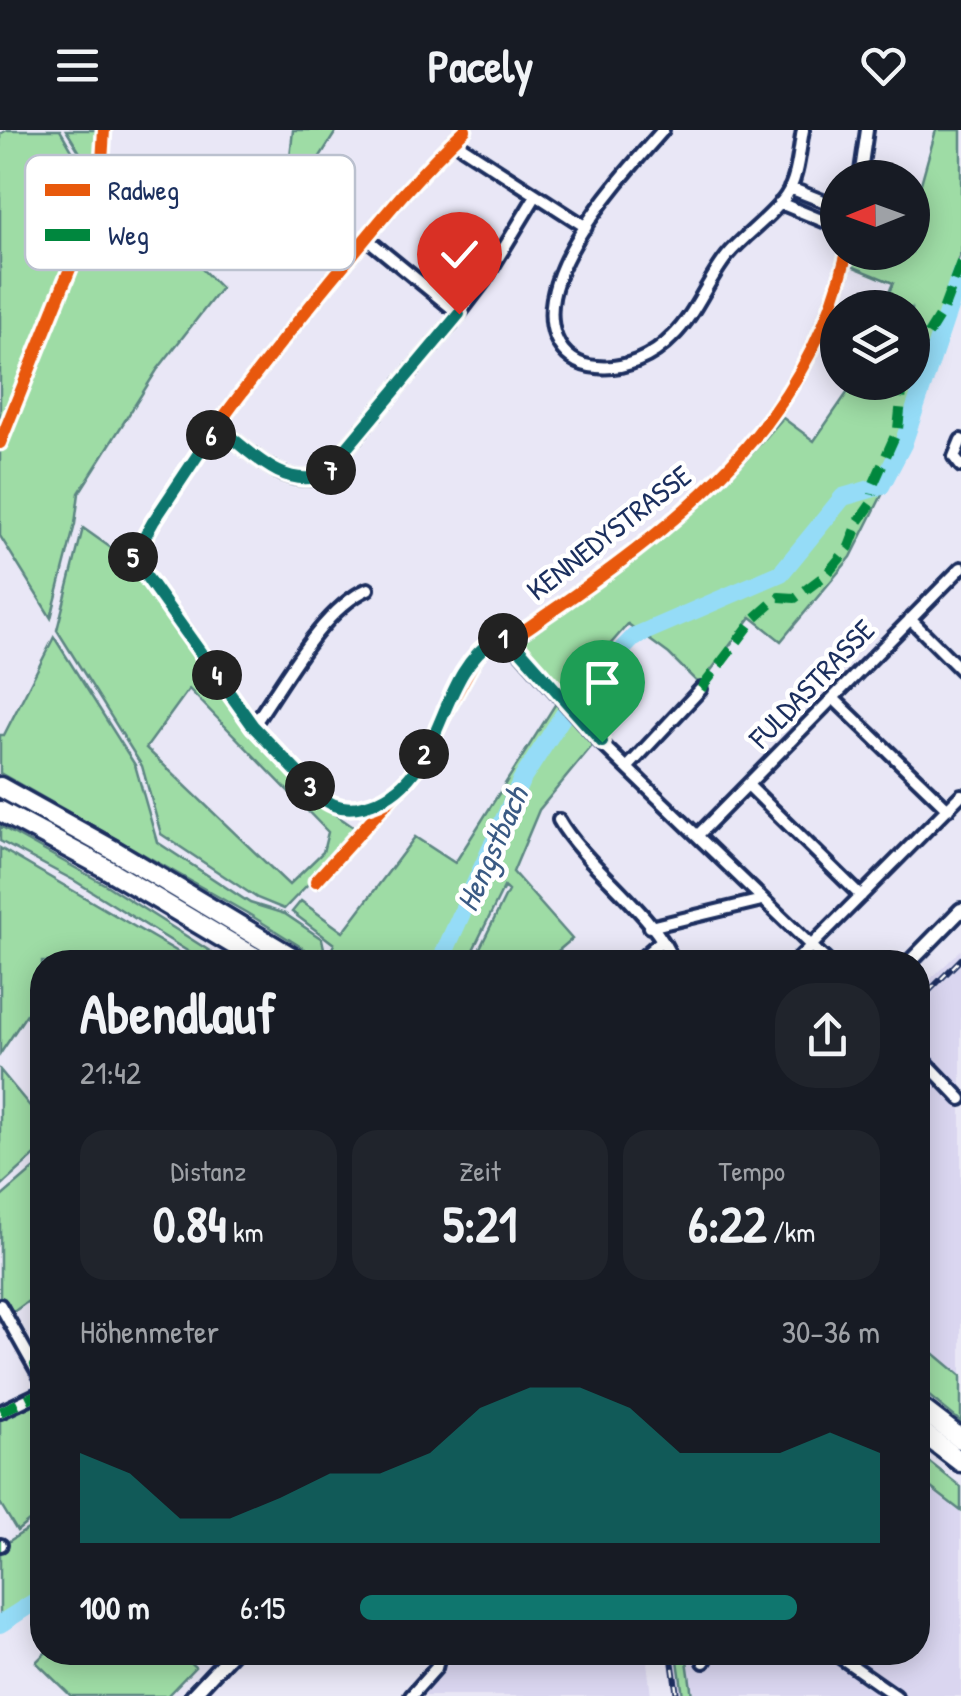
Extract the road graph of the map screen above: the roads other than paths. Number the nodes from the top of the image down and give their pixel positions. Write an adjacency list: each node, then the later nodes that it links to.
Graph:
1 (663, 130): 11 (street)
2 (802, 130): 6 (street)
3 (867, 130): 5 (street)
4 (460, 133): 7 (street); 12 (street)
5 (863, 160)
6 (790, 188): 8 (street); 9 (street)
7 (535, 197): 11 (street); 16 (street)
8 (820, 200)
9 (780, 203): 10 (street); 11 (street)
10 (820, 220)
11 (586, 227)
12 (366, 238): 13 (street); 16 (street)
13 (355, 251)
14 (340, 270): 17 (street)
15 (841, 270): 23 (street, KENNEDYSTRASSE)
16 (459, 314): 17 (street)
17 (217, 426): 27 (street)
18 (961, 440): 19 (street)
19 (961, 466)
20 (961, 568): 22 (street, FULDASTRASSE)
21 (368, 589): 27 (street)
22 (910, 620): 24 (street); 26 (street, FULDASTRASSE)
23 (508, 639): 28 (street); 31 (street, KENNEDYSTRASSE)
24 (961, 670)
25 (701, 689): 28 (street)
26 (833, 698): 29 (street, FULDASTRASSE); 33 (street)
27 (253, 726): 31 (street)
28 (627, 768): 36 (street)
29 (748, 785): 36 (street, FULDASTRASSE); 38 (street)
30 (0, 787): 45 (highway)
31 (392, 795): 37 (street, KENNEDYSTRASSE)
32 (961, 795): 33 (street)
33 (948, 809): 38 (street)
34 (0, 812): 44 (highway)
35 (559, 820): 41 (street)
36 (698, 835): 39 (street)
37 (316, 880)
38 (862, 896): 43 (street)
39 (762, 900): 41 (street); 43 (street)
40 (961, 910): 50 (street)
41 (650, 927): 42 (street)
42 (661, 940): 46 (street); 47 (street)
43 (811, 946): 48 (street); 49 (street)
44 (242, 950)
45 (280, 950)
46 (650, 950)
47 (666, 950)
48 (807, 950)
49 (815, 950)
50 (922, 950)
51 (930, 1067): 52 (street)
52 (961, 1099)
53 (1, 1307): 54 (street)
54 (30, 1350)
55 (30, 1400): 56 (street)
56 (0, 1412)
57 (930, 1415): 59 (highway)
58 (930, 1438): 60 (highway)
59 (961, 1439)
60 (961, 1462)
61 (219, 1665): 64 (street)
62 (437, 1665): 65 (street)
63 (852, 1665): 66 (street)
64 (192, 1696)
65 (411, 1696)
66 (896, 1696)

